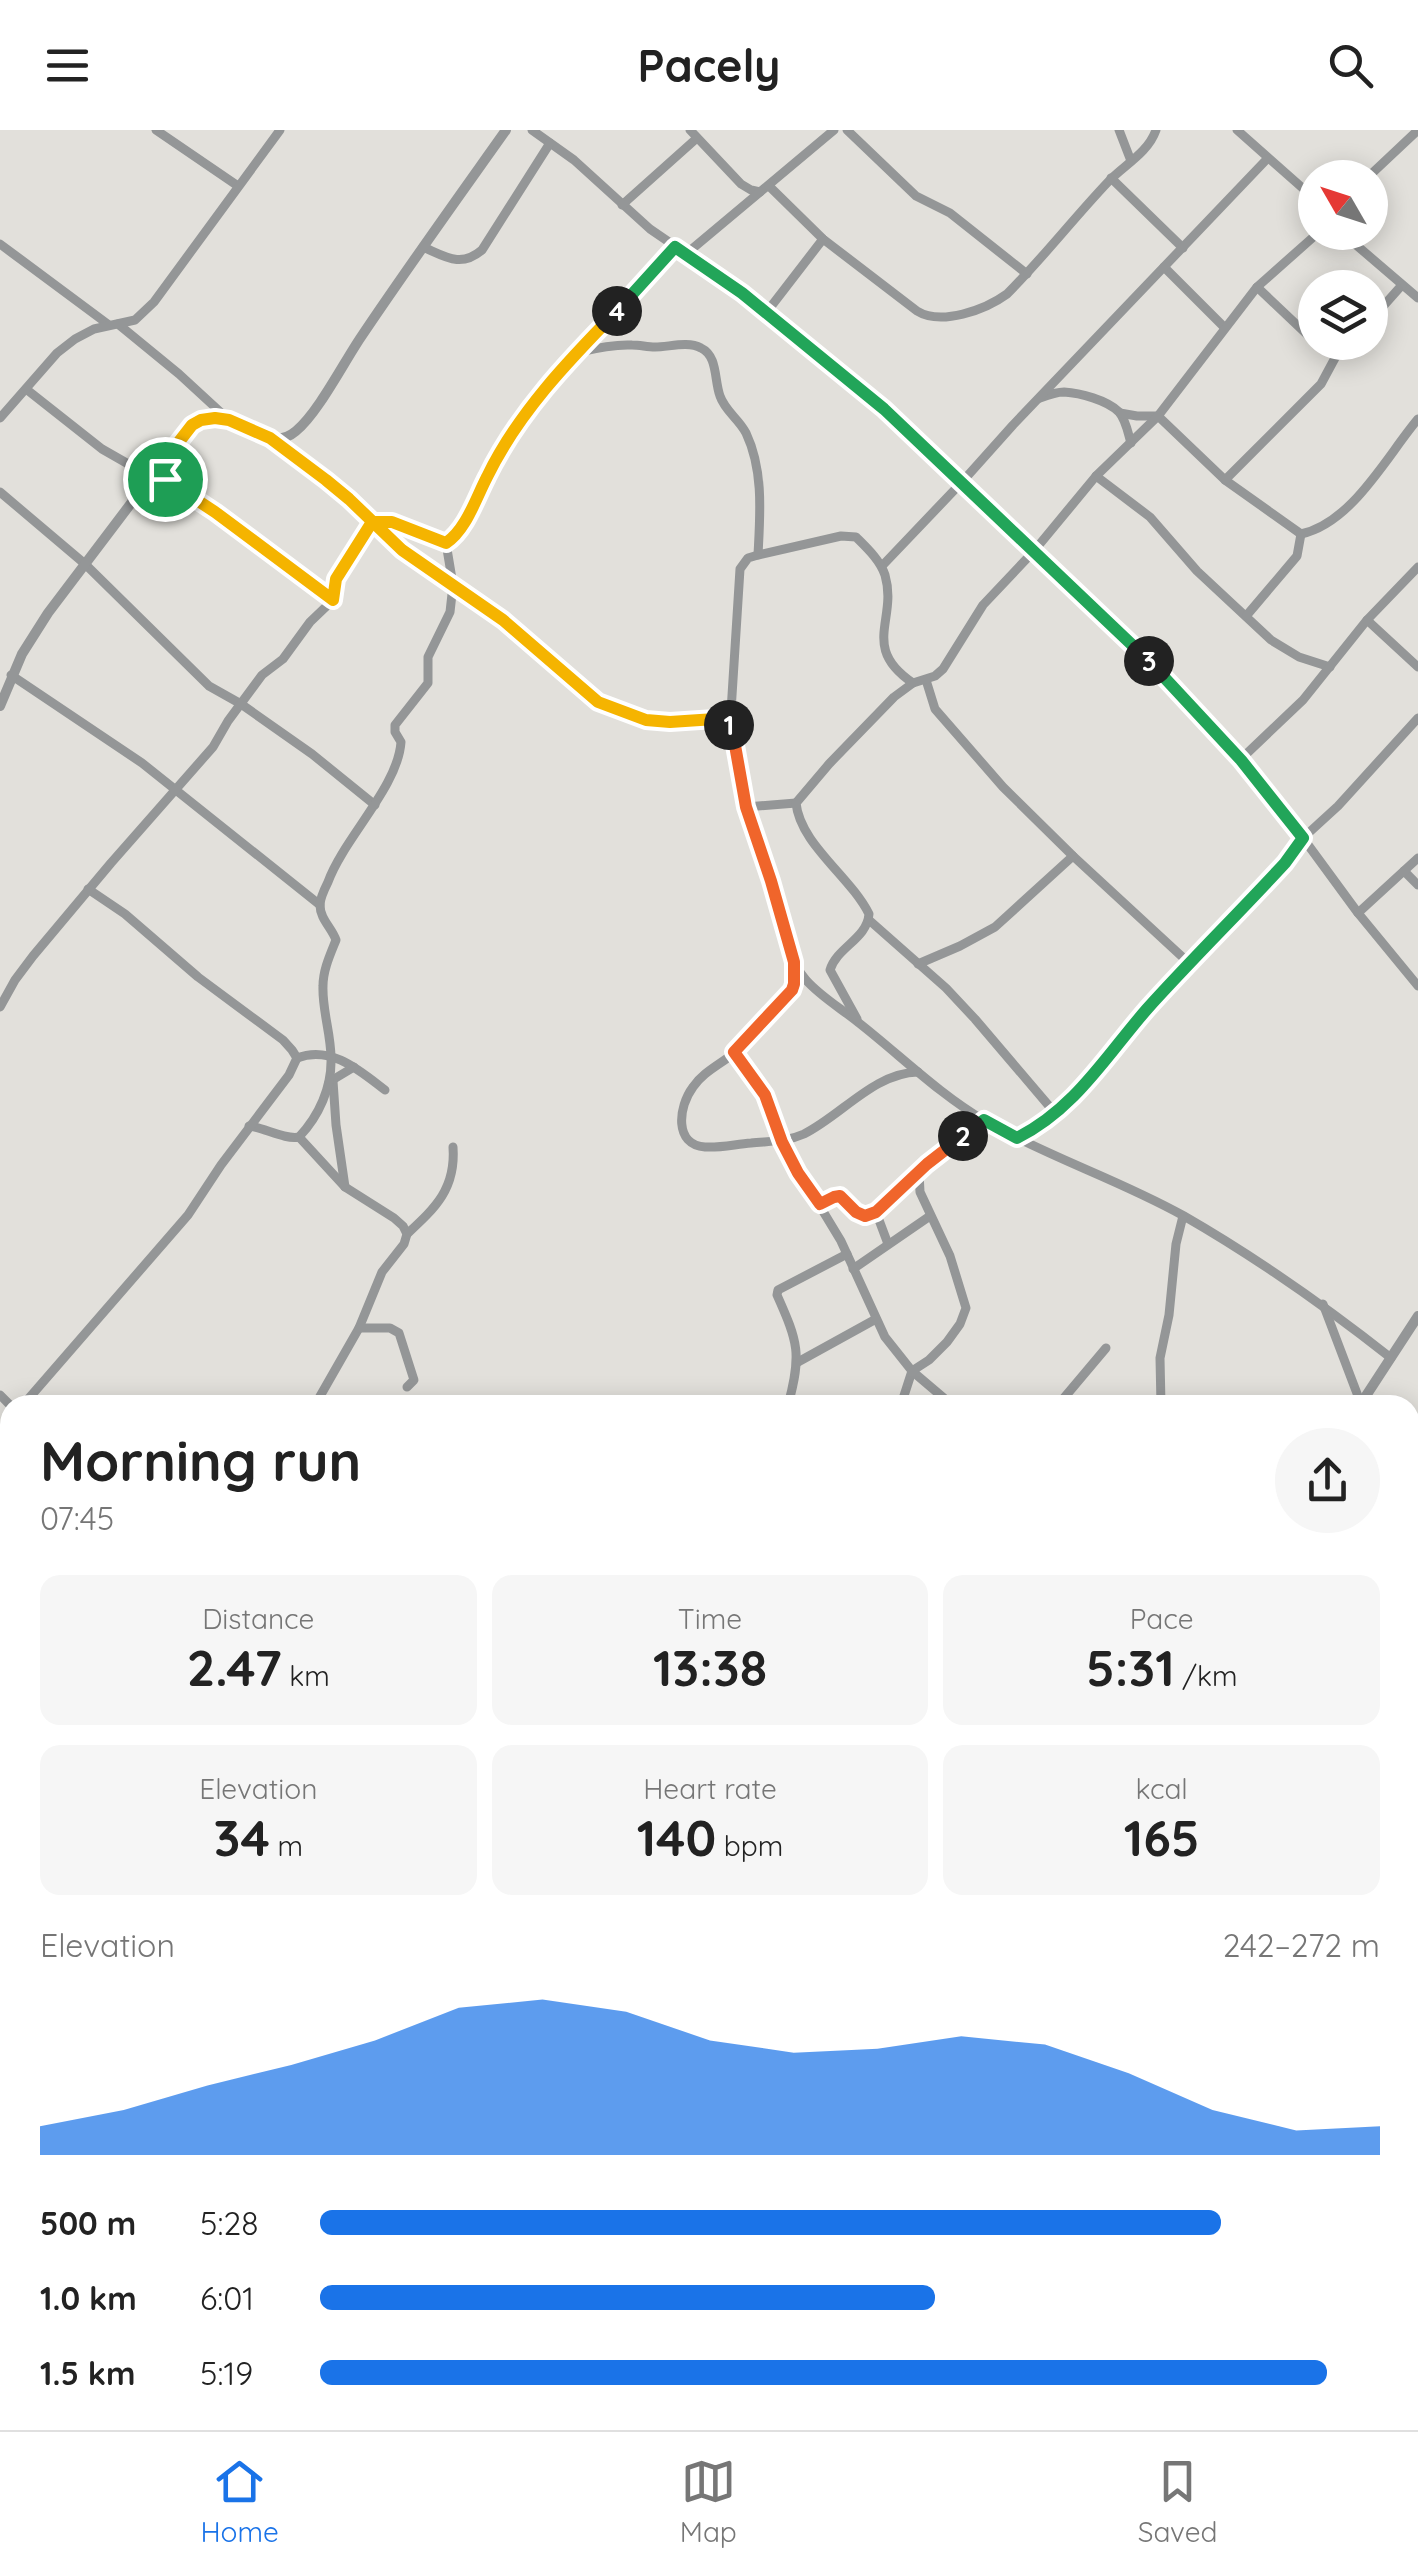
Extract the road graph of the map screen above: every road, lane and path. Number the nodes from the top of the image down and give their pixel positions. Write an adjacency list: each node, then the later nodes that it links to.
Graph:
1 (156, 130): 18 (street)
2 (280, 130): 18 (street)
3 (506, 130): 24 (street)
4 (533, 130): 12 (street)
5 (834, 130): 19 (street)
6 (847, 130): 30 (street)
7 (1119, 130): 15 (street)
8 (1156, 130): 15 (street)
9 (1236, 130): 13 (street)
10 (1418, 130): 14 (street)
11 (693, 134): 19 (street); 20 (street)
12 (550, 143): 20 (street); 24 (street)
13 (1267, 158): 17 (street); 25 (street)
14 (1386, 160)
15 (1131, 161): 16 (street)
16 (1111, 178): 25 (street); 30 (street)
17 (1298, 184)
18 (238, 186): 36 (street)
19 (764, 189): 21 (street); 28 (street)
20 (622, 205): 23 (street)
21 (823, 239): 30 (street); 35 (street)
22 (0, 244): 36 (street)
23 (675, 247): 28 (street); 39 (street)
24 (422, 248): 48 (street)
25 (1183, 248): 29 (street)
26 (1299, 250): 32 (street)
27 (1362, 250): 31 (street)
28 (686, 254): 35 (street)
29 (1164, 267): 38 (street); 42 (street)
30 (1027, 274)
31 (1402, 285): 33 (street); 34 (street)
32 (1257, 287): 37 (street); 38 (street)
33 (1418, 298)
34 (1388, 301)
35 (766, 313): 53 (street)
36 (114, 325): 41 (street); 47 (street)
37 (1298, 326)
38 (1224, 328): 44 (street)
39 (576, 353): 57 (street); 59 (street)
40 (1335, 360): 52 (street)
41 (26, 389): 45 (street); 50 (street)
42 (1039, 399): 43 (street); 53 (street)
43 (1120, 413): 44 (street); 49 (street)
44 (1158, 416): 49 (street); 52 (street)
45 (0, 418)
46 (1418, 419): 56 (street)
47 (229, 420): 48 (street); 50 (street)
48 (270, 438): 55 (street)
49 (1131, 443): 51 (street)
50 (154, 474): 61 (street); 66 (street)
51 (1096, 476): 58 (street); 67 (street)
52 (1225, 480): 56 (street)
53 (962, 482): 58 (street); 62 (street)
54 (0, 492): 61 (street)
55 (372, 522): 57 (street); 64 (street); 66 (street)
56 (1301, 534): 67 (street)
57 (446, 543): 60 (street)
58 (1034, 551): 72 (street); 78 (street)
59 (758, 555): 62 (street); 77 (street)
60 (448, 559): 64 (street); 65 (street)
61 (85, 564): 71 (street); 74 (street)
62 (882, 566): 73 (street)
63 (1418, 567): 68 (street)
64 (440, 576): 65 (street)
65 (453, 584): 77 (street); 81 (street)
66 (333, 600): 74 (street)
67 (1247, 615): 69 (street)
68 (1367, 620): 69 (street); 70 (street)
69 (1330, 667): 78 (street)
70 (1418, 667)
71 (11, 676): 75 (street); 79 (street)
72 (926, 680): 73 (street); 84 (street)
73 (913, 683): 80 (street)
74 (241, 704): 79 (street); 81 (street)
75 (0, 706)
76 (1418, 718): 83 (street)
77 (730, 727): 82 (street)
78 (1241, 760): 83 (street)
79 (175, 789): 88 (street); 89 (street)
80 (796, 803): 82 (street); 91 (street)
81 (375, 804): 89 (street)
82 (746, 807): 92 (street)
83 (1303, 838): 90 (street); 94 (street)
84 (1073, 856): 93 (street); 94 (street)
85 (1418, 858): 86 (street)
86 (1404, 871): 87 (street); 90 (street)
87 (1418, 885)
88 (88, 889): 96 (street); 100 (street)
89 (320, 904): 99 (street)
90 (1358, 913): 95 (street)
91 (869, 920): 93 (street); 97 (street)
92 (794, 962): 97 (street); 98 (street)
93 (918, 964): 105 (street)
94 (1190, 964): 105 (street)
95 (1418, 986)
96 (0, 1005)
97 (859, 1022): 102 (street)
98 (734, 1052): 110 (street); 110 (street)
99 (332, 1056): 100 (street); 101 (street); 103 (street)
100 (297, 1058): 107 (street)
101 (354, 1067): 103 (street); 104 (street)
102 (918, 1072): 106 (street); 110 (street)
103 (331, 1080): 108 (street); 113 (street)
104 (386, 1090)
105 (1055, 1114): 109 (street)
106 (984, 1120): 109 (street); 112 (street)
107 (249, 1126): 108 (street); 133 (street)
108 (300, 1138): 113 (street)
109 (1017, 1138): 117 (street)
110 (782, 1142): 114 (street)
111 (453, 1147): 118 (street)
112 (920, 1174): 115 (street); 116 (street)
113 (346, 1188): 118 (street)
114 (820, 1204): 115 (street); 120 (street)
115 (876, 1212): 119 (street)
116 (930, 1216): 119 (street); 131 (street)
117 (1184, 1216): 122 (street); 139 (street)
118 (407, 1234): 125 (street)
119 (888, 1244): 121 (street)
120 (847, 1254): 121 (street); 130 (street)
121 (853, 1269): 124 (street)
122 (1323, 1304): 129 (street); 140 (street)
123 (1418, 1316): 126 (street)
124 (876, 1319): 130 (street); 131 (street)
125 (360, 1328): 132 (street); 134 (street)
126 (1405, 1335): 127 (street); 129 (street)
127 (1418, 1342)
128 (1106, 1348): 138 (street)
129 (1391, 1358): 141 (street)
130 (798, 1362): 135 (street)
131 (912, 1371): 136 (street); 137 (street)
132 (407, 1388)
133 (33, 1395)
134 (321, 1395)
135 (790, 1395)
136 (904, 1395)
137 (940, 1395)
138 (1066, 1395)
139 (1162, 1395)
140 (1357, 1395)
141 (1366, 1395)

